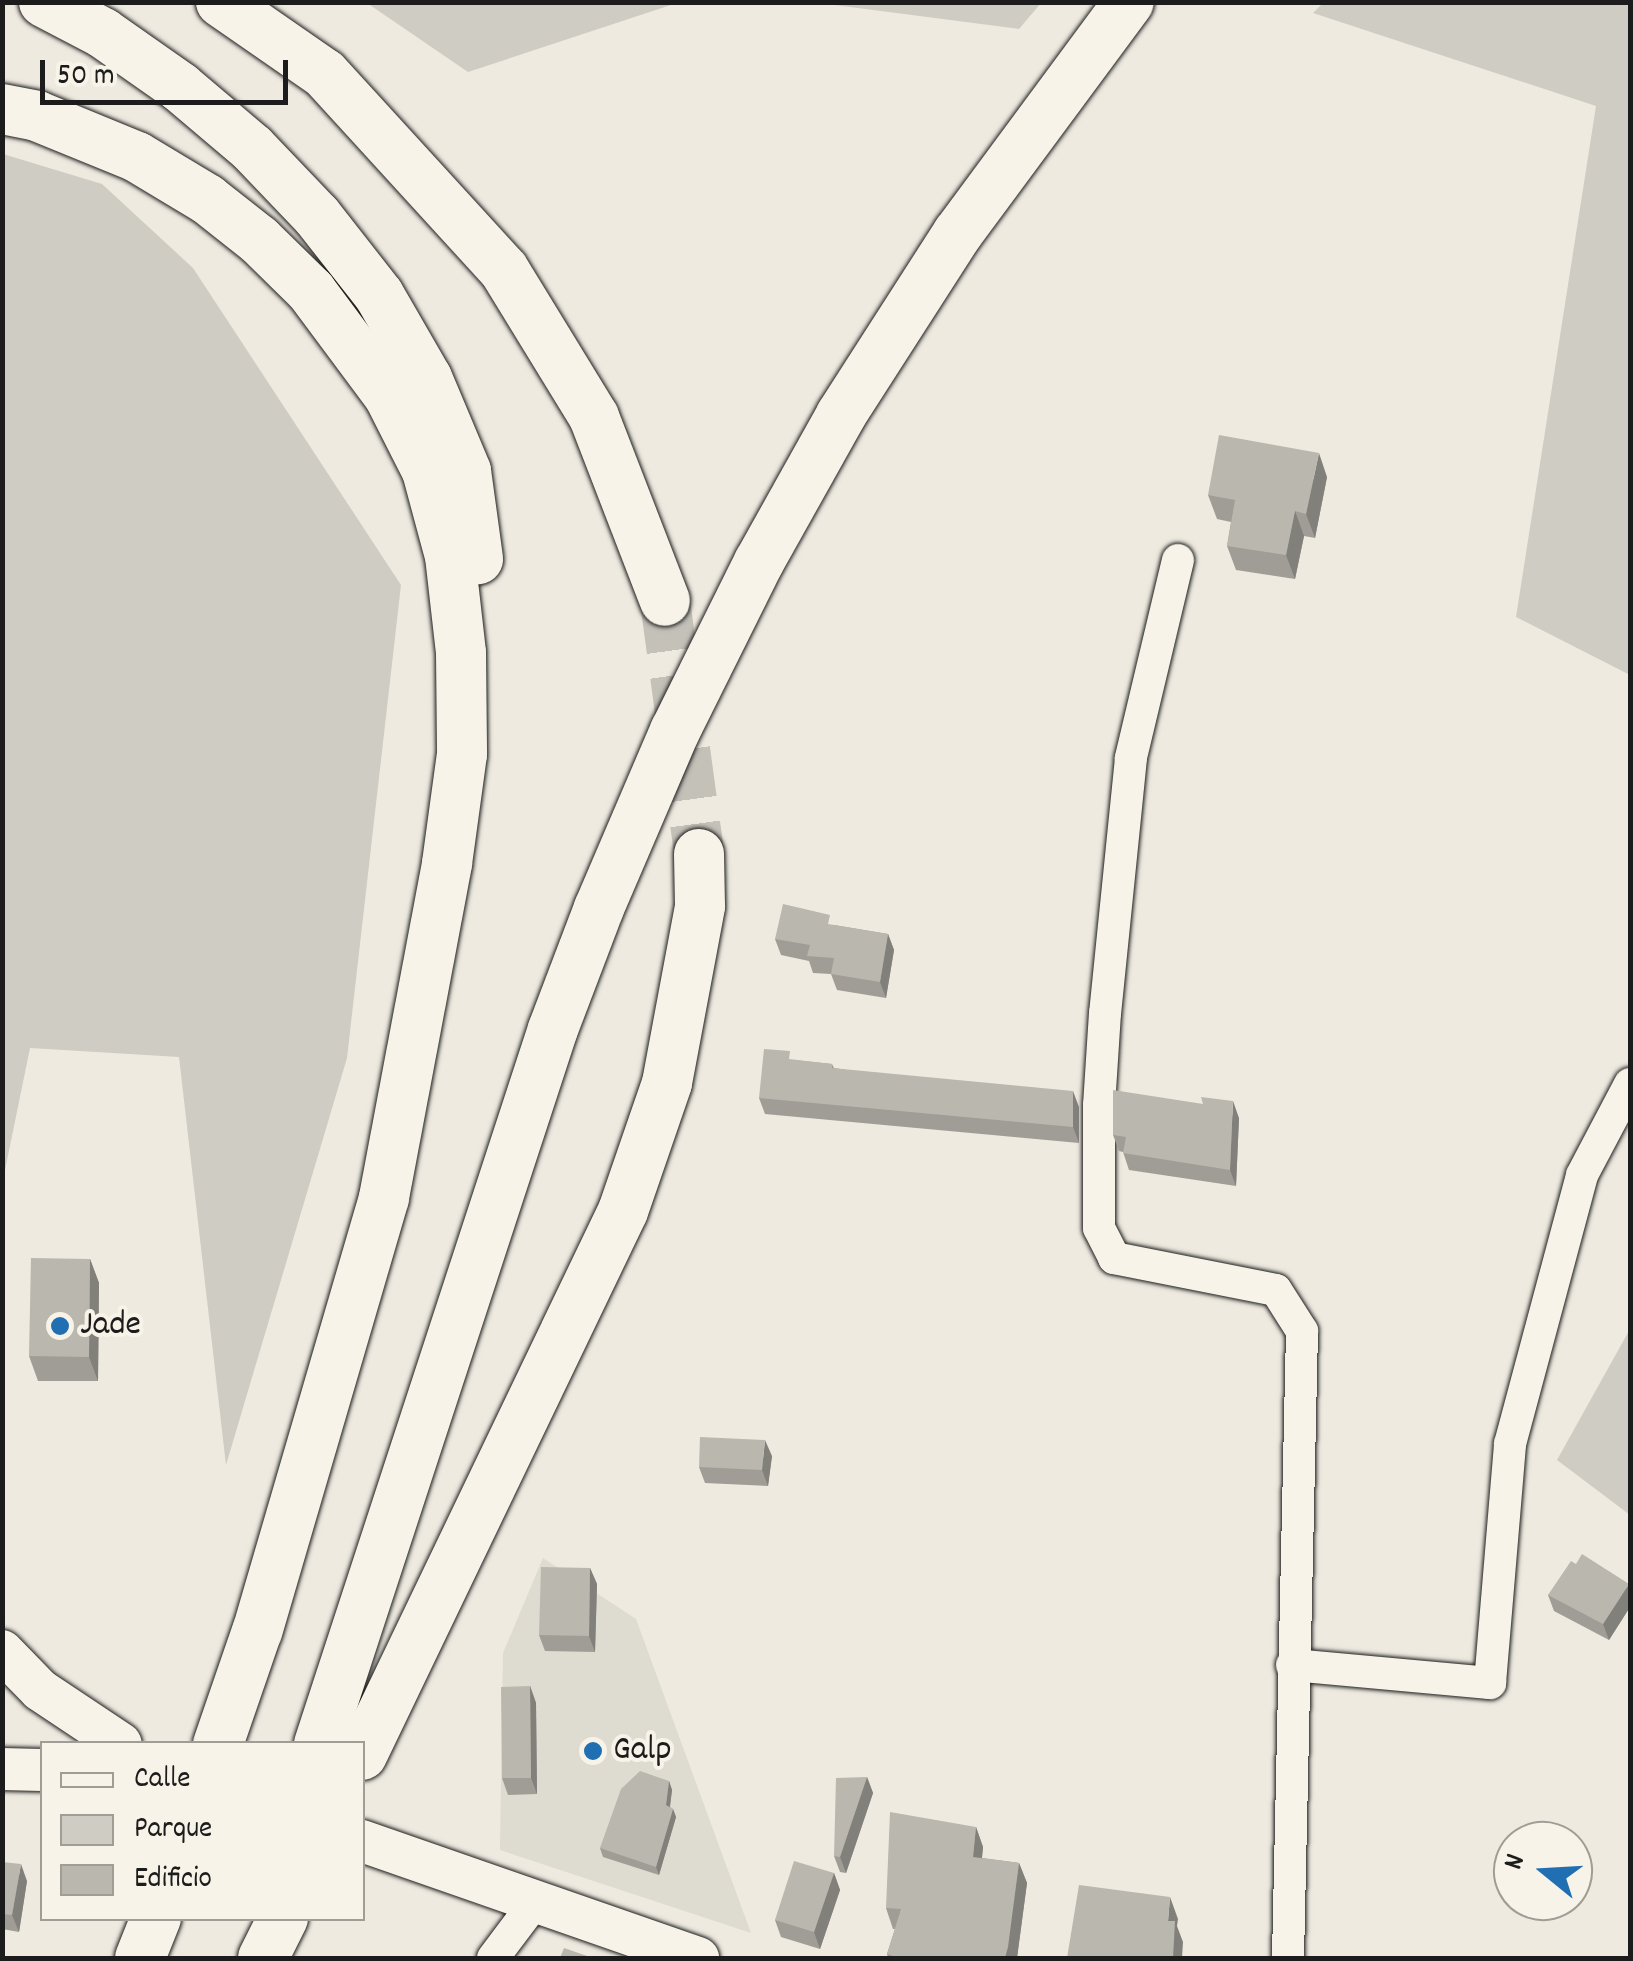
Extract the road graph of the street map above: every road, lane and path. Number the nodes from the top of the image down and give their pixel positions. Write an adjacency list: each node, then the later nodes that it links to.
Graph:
1 (44, 2): 11 (highway)
2 (204, 2): 5 (highway)
3 (221, 2): 5 (highway)
4 (1129, 2): 16 (highway)
5 (262, 29): 8 (highway)
6 (2, 109): 11 (highway)
7 (1178, 560): 13 (street)
8 (665, 601)
9 (699, 854): 17 (highway)
10 (1630, 1084): 13 (street)
11 (384, 1198): 15 (highway)
12 (2, 1652): 14 (main road)
13 (1292, 1665): 30 (street)
14 (116, 1741)
15 (219, 1741)
16 (320, 1741)
17 (365, 1750)
18 (2, 1769): 19 (main road)
19 (40, 1770)
20 (365, 1843): 21 (main road)
21 (535, 1902): 28 (street); 29 (main road)
22 (155, 1921): 25 (highway)
23 (247, 1921): 26 (highway)
24 (281, 1921): 27 (highway)
25 (140, 1958)
26 (231, 1958)
27 (262, 1958)
28 (492, 1958)
29 (698, 1958)
30 (1288, 1958)

